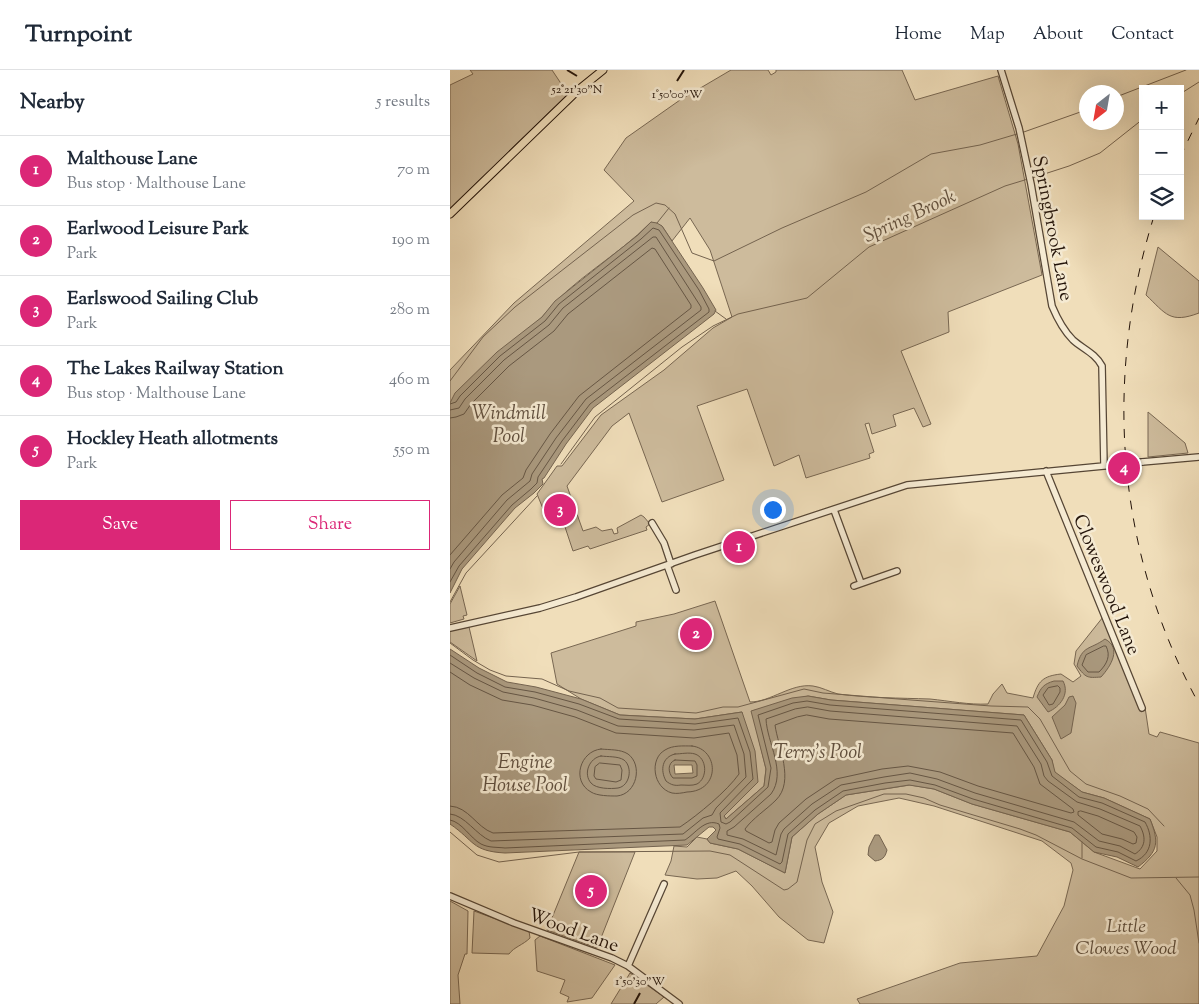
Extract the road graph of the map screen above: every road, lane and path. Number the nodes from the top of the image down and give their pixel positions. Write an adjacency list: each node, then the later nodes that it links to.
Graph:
1 (602, 70): 3 (main road)
2 (1001, 70): 5 (street, Springbrook Lane)
3 (450, 214)
4 (1199, 457): 5 (street, bridge)
5 (1104, 466): 6 (street)
6 (1046, 471): 7 (street); 15 (street, Cloweswood Lane)
7 (834, 510): 9 (street); 11 (street)
8 (652, 523): 9 (street)
9 (669, 564): 13 (street); 14 (street)
10 (897, 572): 11 (street)
11 (861, 583): 12 (street)
12 (854, 586)
13 (676, 590)
14 (450, 628)
15 (1142, 708)
16 (664, 884): 18 (street)
17 (450, 896): 18 (street, Wood Lane)
18 (628, 966): 19 (street, Wood Lane)
19 (679, 1004)

